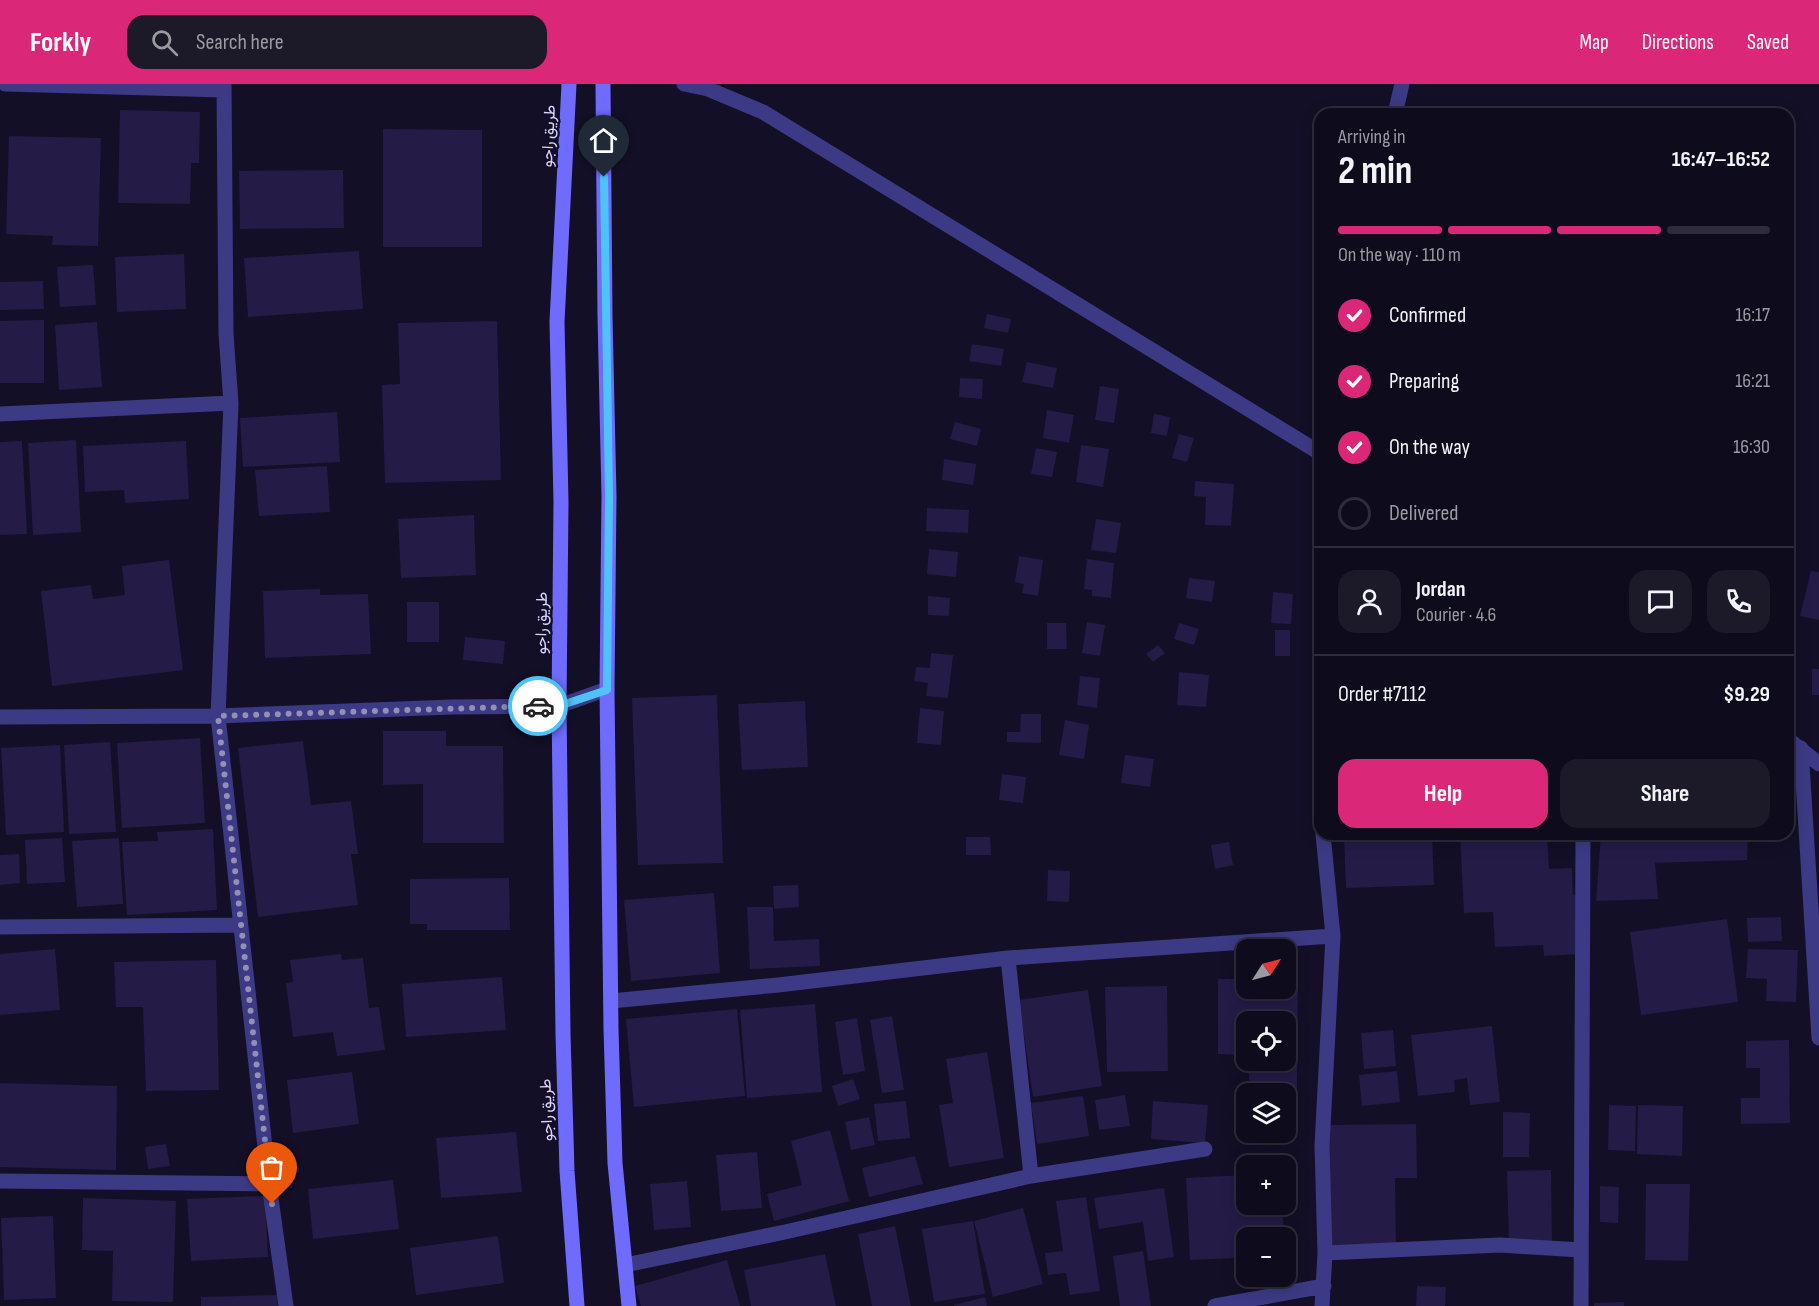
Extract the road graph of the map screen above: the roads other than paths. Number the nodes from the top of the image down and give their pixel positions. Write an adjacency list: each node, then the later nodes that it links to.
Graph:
1 (5, 84): 6 (street)
2 (569, 84): 12 (main road, طريق راجو)
3 (603, 84): 11 (main road)
4 (684, 84): 10 (street)
5 (1402, 84): 7 (street)
6 (224, 87): 8 (street)
7 (1396, 108)
8 (231, 403): 9 (street); 13 (street)
9 (0, 414)
10 (1314, 449)
11 (607, 690): 12 (street); 24 (main road)
12 (559, 706): 13 (street); 35 (main road, طريق راجو)
13 (218, 716): 14 (street); 20 (street)
14 (0, 717)
15 (1794, 743): 16 (street)
16 (1801, 748): 17 (street); 25 (street)
17 (1819, 764)
18 (1324, 840): 22 (street)
19 (1583, 840): 30 (street)
20 (240, 925): 21 (street); 29 (street)
21 (0, 927)
22 (1333, 936): 23 (street); 31 (street)
23 (1008, 958): 24 (street); 27 (street)
24 (611, 1001): 32 (main road)
25 (1819, 1038)
26 (1206, 1149): 27 (street)
27 (1031, 1176): 32 (street)
28 (0, 1181): 29 (street)
29 (269, 1184): 34 (street)
30 (1580, 1250): 31 (street); 39 (street)
31 (1326, 1253): 33 (street)
32 (625, 1265): 36 (main road)
33 (1324, 1286): 37 (street); 38 (street)
34 (286, 1306)
35 (577, 1306)
36 (629, 1306)
37 (1215, 1306)
38 (1322, 1306)
39 (1581, 1306)

